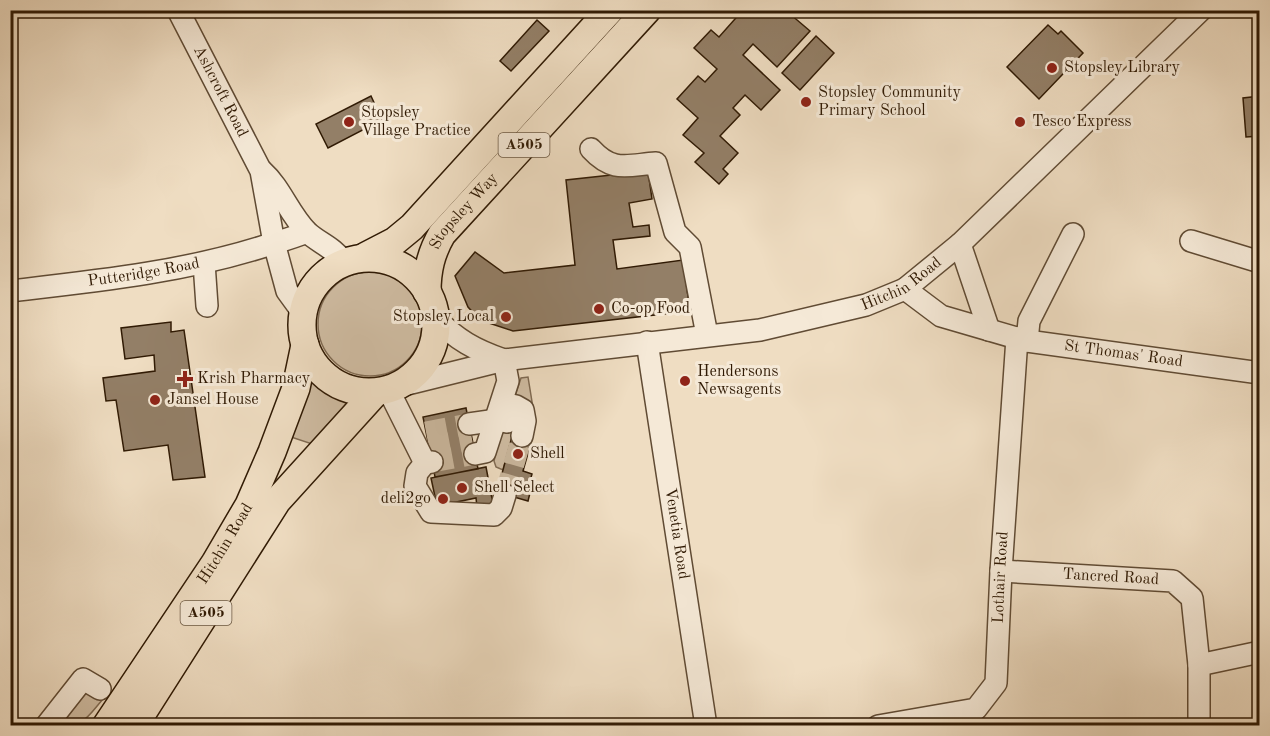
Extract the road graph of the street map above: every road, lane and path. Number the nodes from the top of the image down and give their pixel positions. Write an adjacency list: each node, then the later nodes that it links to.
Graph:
1 (178, 10): 7 (street, Ashcroft Road)
2 (647, 10): 5 (main road, Stopsley Way / A505)
3 (1201, 10): 12 (street, Hitchin Road)
4 (603, 13): 5 (street); 13 (main road, Stopsley Way / A505)
5 (623, 36): 18 (main road, Stopsley Way / A505)
6 (591, 149): 23 (street)
7 (261, 171): 8 (street, Ashcroft Road); 11 (street, Ashcroft Road)
8 (308, 232): 11 (street, Putteridge Road); 13 (street, Ashcroft Road)
9 (1073, 234): 24 (street, Lothair Road)
10 (1191, 241): 14 (street)
11 (274, 243): 15 (street, Putteridge Road); 20 (street, Ashcroft Road)
12 (960, 244): 16 (street, Hitchin Road); 22 (street)
13 (355, 259): 18 (main road, A505); 20 (main road, A505)
14 (1260, 262)
15 (204, 263): 17 (street, Putteridge Road); 19 (street)
16 (905, 289): 22 (street, St Thomas' Road); 23 (street, Hitchin Road)
17 (10, 291)
18 (427, 292): 21 (main road, A505)
19 (207, 306)
20 (303, 313): 26 (main road, A505)
21 (435, 318): 27 (street, Hitchin Road); 29 (main road, A505)
22 (989, 330): 24 (street, St Thomas' Road)
23 (707, 335): 25 (street, Hitchin Road)
24 (1022, 340): 28 (street, St Thomas' Road); 32 (street, Lothair Road)
25 (646, 342): 27 (street, Hitchin Road); 39 (street, Venetia Road)
26 (305, 345): 29 (main road, A505); 37 (main road, Hitchin Road / A505)
27 (504, 360): 29 (street, Hitchin Road); 30 (street)
28 (1260, 373)
29 (389, 390): 31 (street); 38 (main road, Hitchin Road / A505)
30 (493, 429)
31 (505, 495)
32 (1001, 571): 34 (street, Tancred Road); 40 (street, Lothair Road)
33 (1260, 652): 34 (street)
34 (1198, 665): 41 (street, Tancred Road)
35 (100, 689): 36 (street)
36 (46, 726)
37 (106, 726)
38 (134, 726)
39 (706, 726)
40 (878, 726)
41 (1199, 726)

